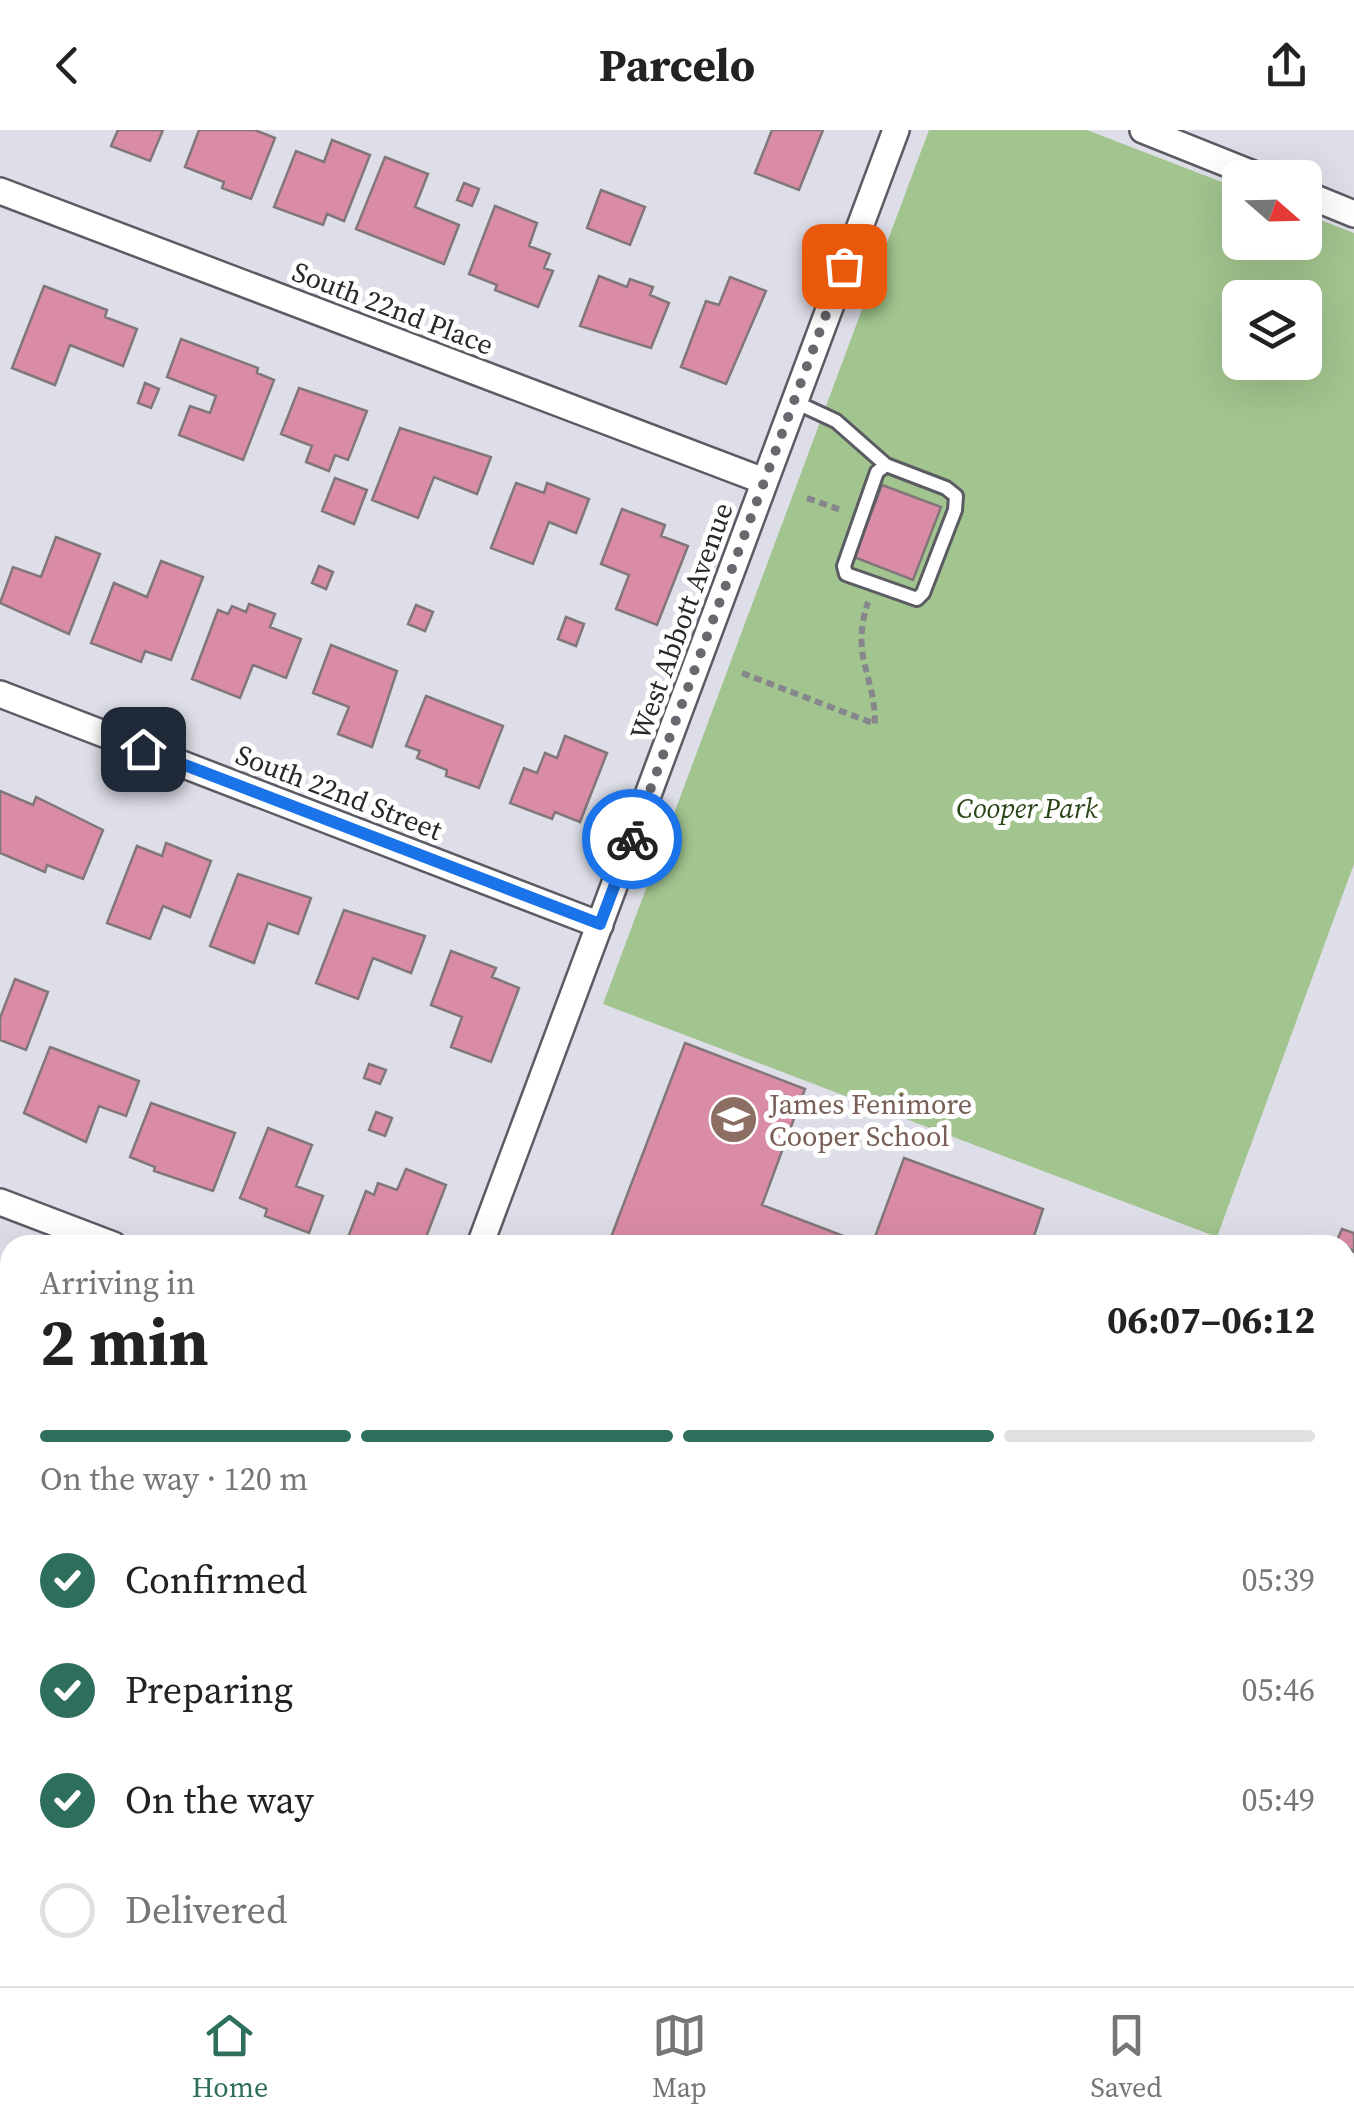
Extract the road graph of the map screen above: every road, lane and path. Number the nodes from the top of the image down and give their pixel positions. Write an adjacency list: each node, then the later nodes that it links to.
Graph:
1 (896, 130): 7 (street, West Abbott Avenue)
2 (1143, 130): 3 (street)
3 (1222, 162)
4 (0, 191): 9 (street, South 22nd Place)
5 (1322, 201): 6 (street)
6 (1354, 214)
7 (793, 401): 8 (lane); 9 (street, West Abbott Avenue)
8 (886, 465): 11 (lane); 12 (lane)
9 (764, 482): 15 (street, West Abbott Avenue)
10 (807, 498): 11 (path)
11 (860, 518): 12 (lane)
12 (874, 586): 13 (path)
13 (742, 673)
14 (0, 694): 15 (street, South 22nd Street)
15 (600, 924): 18 (street, West Abbott Avenue)
16 (0, 1202): 17 (street)
17 (87, 1235)
18 (484, 1235)

